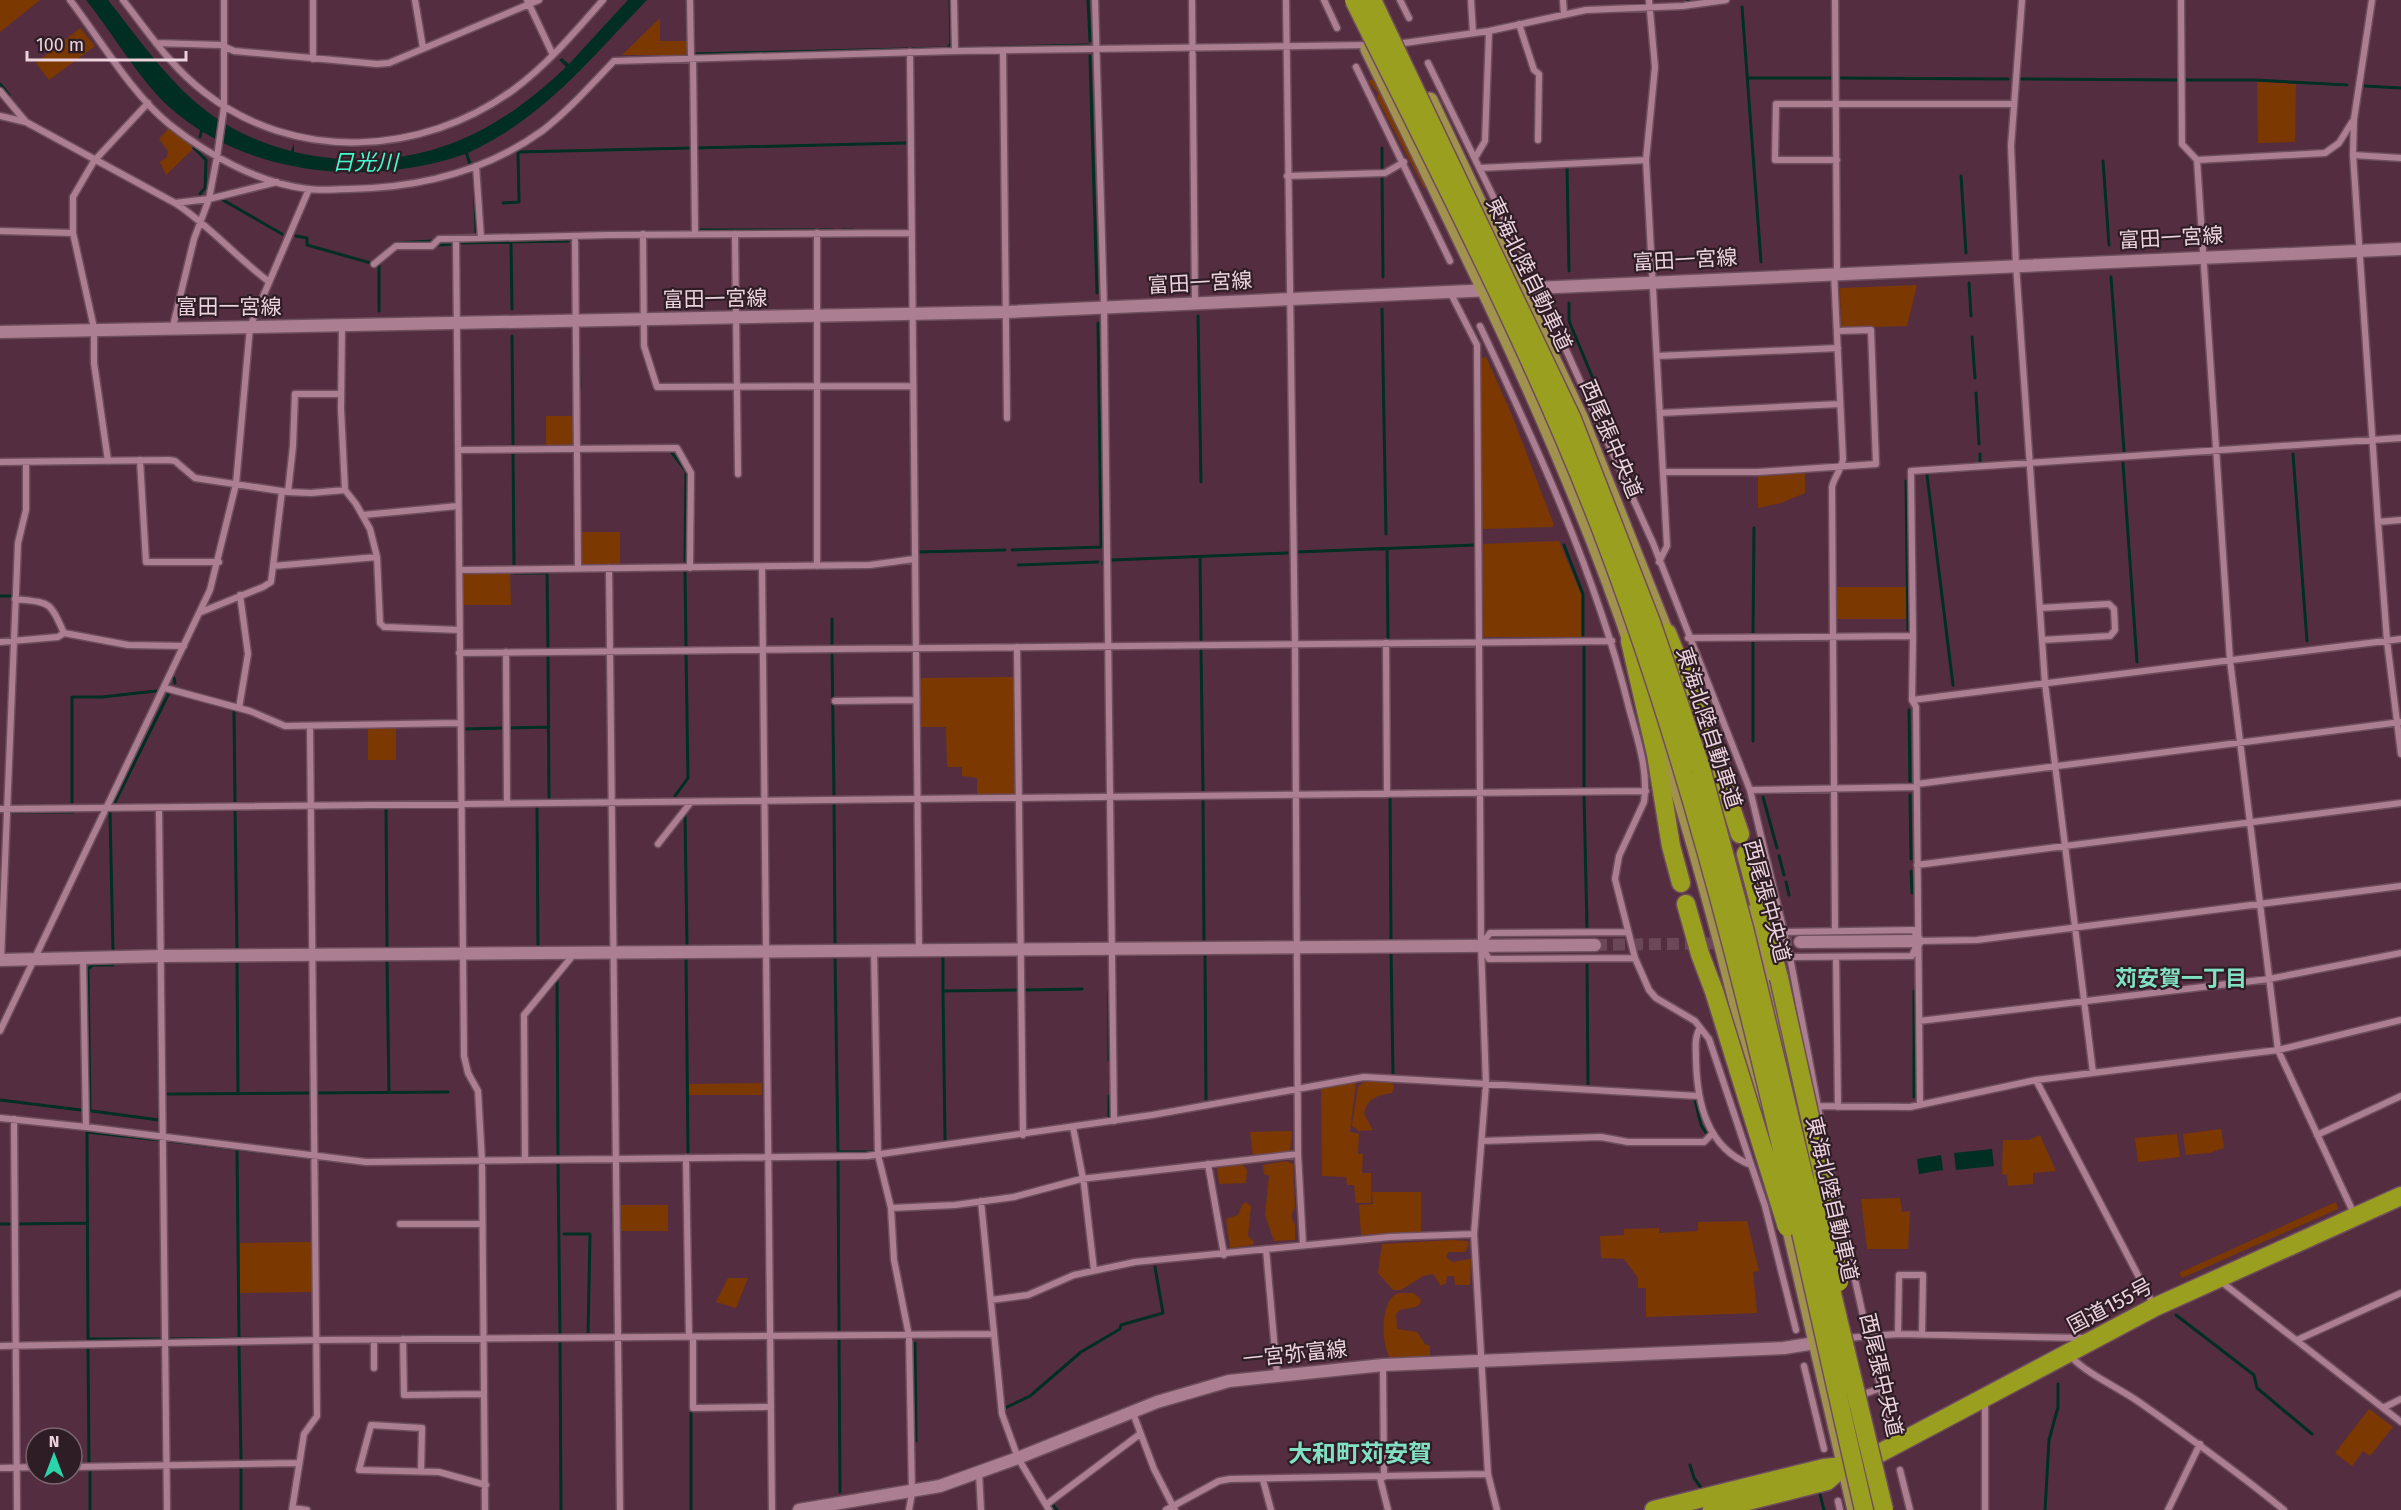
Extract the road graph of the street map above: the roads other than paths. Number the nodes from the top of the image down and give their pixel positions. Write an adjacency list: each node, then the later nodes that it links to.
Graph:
1 (69, 0): 54 (street)
2 (123, 0): 30 (street)
3 (132, 0): 30 (street)
4 (225, 0): 43 (street)
5 (313, 0): 50 (street)
6 (415, 0): 41 (street)
7 (539, 0): 28 (street)
8 (603, 0): 48 (street)
9 (690, 0): 49 (street)
10 (954, 0): 45 (street)
11 (1095, 0): 44 (street)
12 (1192, 0): 42 (street)
13 (1286, 0): 40 (street)
14 (1324, 0): 34 (street)
15 (1345, 0): 39 (main road)
16 (1354, 0): 335 (highway, 東海北陸自動車道, bridge)
17 (1372, 0): 365 (highway, 東海北陸自動車道, bridge)
18 (1381, 0): 38 (main road, 西尾張中央道)
19 (1400, 0): 32 (street)
20 (1471, 0): 36 (street)
21 (1563, 0): 31 (street)
22 (1649, 0): 29 (street)
23 (1726, 0): 29 (street)
24 (1835, 0): 56 (street)
25 (2022, 0): 55 (street)
26 (2181, 0): 68 (street)
27 (2372, 0): 59 (street)
28 (528, 3): 41 (street); 48 (street)
29 (1651, 8): 31 (street); 66 (street)
30 (132, 11): 37 (street)
31 (1564, 14): 33 (street)
32 (1409, 18)
33 (1519, 24): 35 (street); 61 (street)
34 (1337, 28)
35 (1489, 31): 36 (street); 64 (street)
36 (1473, 33): 38 (street)
37 (156, 43): 43 (street); 57 (street)
38 (1402, 44): 39 (street); 74 (main road, 西尾張中央道)
39 (1366, 45): 40 (street); 77 (main road)
40 (1286, 46): 42 (street); 73 (street)
41 (423, 48): 50 (street)
42 (1193, 48): 44 (street); 106 (street)
43 (226, 49): 50 (street); 57 (street)
44 (1096, 50): 47 (street); 107 (street)
45 (955, 51): 46 (street); 47 (street)
46 (910, 52): 49 (street); 85 (street)
47 (1003, 52): 108 (street)
48 (553, 55): 57 (street)
49 (692, 58): 71 (street); 87 (street)
50 (313, 59)
51 (1428, 63): 64 (street)
52 (1356, 67): 70 (street)
53 (0, 92): 60 (street)
54 (148, 103): 62 (street); 69 (street)
55 (2013, 104): 56 (street); 98 (street)
56 (1836, 105): 67 (street); 67 (street)
57 (223, 108): 62 (street)
58 (0, 116): 60 (street)
59 (2354, 119): 63 (street); 68 (street)
60 (26, 122): 69 (street)
61 (1538, 140)
62 (217, 154): 75 (street); 78 (street)
63 (2353, 155): 65 (street); 93 (street)
64 (1475, 158): 72 (street)
65 (2401, 159)
66 (1646, 160): 72 (street); 100 (street)
67 (1837, 160): 99 (street)
68 (2197, 160): 94 (street)
69 (94, 161): 80 (street); 83 (street)
70 (1404, 162): 73 (street); 79 (street)
71 (476, 166): 76 (street); 90 (street)
72 (1482, 171): 74 (street); 95 (street)
73 (1287, 176): 105 (street)
74 (1468, 179): 102 (main road, 西尾張中央道)
75 (277, 181): 76 (street); 78 (street)
76 (309, 189): 101 (street)
77 (1439, 195): 79 (street); 103 (main road)
78 (209, 199): 80 (street); 81 (street)
79 (1423, 201): 96 (street)
80 (174, 203): 81 (street)
81 (201, 220): 101 (street); 115 (street)
82 (0, 231): 83 (street)
83 (73, 233): 119 (street)
84 (817, 233): 85 (street); 88 (street); 110 (street)
85 (910, 233): 109 (street)
86 (643, 234): 87 (street); 89 (street); 112 (street)
87 (695, 234): 88 (street)
88 (735, 234): 111 (street)
89 (575, 237): 90 (street); 113 (street)
90 (481, 238): 91 (street)
91 (456, 239): 97 (street); 114 (street)
92 (2401, 249): 93 (main road, 富田一宮線)
93 (2359, 250): 94 (main road, 富田一宮線); 139 (street)
94 (2203, 256): 98 (main road, 富田一宮線); 142 (street)
95 (1527, 259)
96 (1450, 261)
97 (374, 264)
98 (2016, 265): 99 (main road, 富田一宮線); 147 (street)
99 (1835, 273): 100 (main road, 富田一宮線); 120 (street)
100 (1653, 280): 102 (main road, 富田一宮線); 126 (street)
101 (268, 281): 118 (street)
102 (1521, 288): 103 (main road, 富田一宮線); 127 (main road, 西尾張中央道)
103 (1486, 291): 104 (main road, 富田一宮線); 136 (main road)
104 (1450, 292): 105 (main road, 富田一宮線); 124 (street)
105 (1289, 298): 106 (main road, 富田一宮線); 187 (street)
106 (1195, 303): 107 (main road, 富田一宮線)
107 (1104, 307): 108 (main road, 富田一宮線); 189 (street)
108 (1007, 312): 109 (main road, 富田一宮線); 135 (street)
109 (911, 314): 110 (main road, 富田一宮線); 131 (street)
110 (816, 316): 111 (main road, 富田一宮線); 130 (street)
111 (738, 318): 112 (main road, 富田一宮線); 129 (street)
112 (644, 320): 113 (main road, 富田一宮線); 129 (street)
113 (575, 321): 114 (main road, 富田一宮線); 140 (street)
114 (458, 324): 116 (main road, 富田一宮線); 141 (street)
115 (173, 326): 118 (main road, 富田一宮線); 119 (main road, 富田一宮線)
116 (342, 326): 118 (main road, 富田一宮線); 132 (street)
117 (1480, 326): 123 (street)
118 (250, 327): 151 (street)
119 (94, 328): 121 (main road, 富田一宮線); 144 (street)
120 (1837, 331): 125 (street); 148 (street)
121 (0, 332)
122 (1562, 341): 128 (street)
123 (1489, 343): 124 (street); 137 (street)
124 (1477, 345): 181 (street)
125 (1838, 348): 126 (street); 133 (street)
126 (1658, 357): 134 (street)
127 (1557, 366): 128 (street); 175 (main road, 西尾張中央道)
128 (1578, 376): 161 (street)
129 (738, 386): 130 (street); 150 (street)
130 (816, 386): 131 (street); 163 (street)
131 (912, 386): 159 (street)
132 (341, 394): 152 (street); 153 (street)
133 (1840, 404): 134 (street); 148 (street)
134 (1661, 413): 149 (street)
135 (1008, 418)
136 (1544, 419): 137 (street); 185 (main road)
137 (1526, 424): 185 (street)
138 (2401, 438): 139 (street)
139 (2371, 440): 142 (street); 157 (street)
140 (578, 448): 141 (street); 165 (street); 167 (street)
141 (459, 450): 154 (street)
142 (2216, 451): 147 (street); 196 (street)
143 (140, 460): 144 (street); 151 (street); 160 (street)
144 (108, 461): 146 (street)
145 (0, 462): 146 (street)
146 (26, 462): 170 (street)
147 (2030, 464): 171 (street); 176 (street)
148 (1842, 467): 149 (street); 177 (street)
149 (1665, 472): 161 (street)
150 (738, 474)
151 (236, 484): 153 (street); 160 (street)
152 (345, 490): 153 (street); 155 (street)
153 (285, 491): 162 (street)
154 (459, 506): 155 (street); 168 (street)
155 (363, 515): 158 (street)
156 (2401, 520): 157 (street)
157 (2379, 522): 182 (street)
158 (377, 557): 162 (street); 173 (street)
159 (914, 560): 163 (street); 192 (street)
160 (219, 562): 172 (street)
161 (1659, 562): 178 (street)
162 (273, 566): 169 (street)
163 (817, 566): 164 (street)
164 (762, 567): 167 (street); 191 (street)
165 (578, 568): 166 (street); 168 (street)
166 (609, 568): 167 (street); 193 (street)
167 (690, 568)
168 (460, 570): 173 (street)
169 (240, 596): 172 (street); 202 (street)
170 (15, 599): 174 (street); 184 (street)
171 (2040, 608): 180 (street); 180 (street)
172 (201, 612): 188 (street)
173 (459, 630): 195 (street)
174 (64, 633): 184 (street); 188 (street)
175 (1667, 633): 230 (highway); 311 (main road, 西尾張中央道)
176 (1913, 636): 177 (street); 199 (street)
177 (1833, 637): 178 (street); 210 (street)
178 (1688, 639): 211 (street)
179 (2401, 639): 182 (street)
180 (2042, 640): 197 (street)
181 (1481, 641): 185 (street); 186 (street); 213 (street)
182 (2387, 641): 196 (street); 203 (street)
183 (0, 642): 184 (street)
184 (13, 642): 228 (street)
185 (1621, 642): 212 (street); 235 (highway); 316 (main road)
186 (1386, 643): 187 (street); 214 (street)
187 (1294, 644): 189 (street); 215 (street)
188 (184, 646): 198 (street)
189 (1108, 646): 190 (street); 216 (street)
190 (1017, 647): 192 (street); 217 (street)
191 (763, 649): 192 (street); 193 (street); 219 (street)
192 (916, 649): 201 (street)
193 (611, 650): 194 (street); 220 (street)
194 (506, 652): 195 (street); 222 (street)
195 (459, 653): 204 (street)
196 (2230, 660): 197 (street); 206 (street)
197 (2045, 683): 199 (street); 208 (street)
198 (165, 688): 202 (street); 226 (street)
199 (1912, 699): 209 (street)
200 (835, 700): 201 (street)
201 (915, 700): 218 (street)
202 (238, 708): 205 (street)
203 (2399, 722): 206 (street); 207 (street)
204 (460, 723): 205 (street); 224 (street)
205 (310, 726): 225 (street)
206 (2240, 743): 208 (street); 229 (street)
207 (2401, 754)
208 (2055, 767): 209 (street); 232 (street)
209 (1917, 785): 210 (street); 234 (street)
210 (1834, 788): 211 (street); 240 (street)
211 (1750, 790): 241 (street)
212 (1646, 791): 213 (street); 242 (street)
213 (1481, 792): 214 (street); 245 (street)
214 (1387, 794): 215 (street)
215 (1296, 795): 216 (street); 247 (street)
216 (1110, 797): 217 (street); 248 (street)
217 (1018, 798): 218 (street); 249 (street)
218 (916, 799): 219 (street); 251 (street)
219 (765, 801): 221 (street); 252 (street)
220 (613, 802): 221 (street); 222 (street); 254 (street)
221 (691, 802): 231 (street)
222 (507, 803): 224 (street)
223 (2401, 803): 229 (street)
224 (462, 804): 225 (street); 256 (street)
225 (311, 805): 227 (street); 257 (street)
226 (108, 808): 227 (street); 228 (street); 263 (street)
227 (159, 808): 258 (street)
228 (3, 809): 264 (street)
229 (2250, 823): 232 (street); 238 (street)
230 (1740, 834)
231 (658, 844)
232 (2065, 847): 234 (street); 239 (street)
233 (1746, 854): 365 (highway, bridge)
234 (1917, 866): 243 (street)
235 (1681, 883)
236 (2401, 886): 238 (street)
237 (1686, 904): 335 (highway, bridge)
238 (2260, 904): 239 (street); 265 (street)
239 (2075, 927): 243 (street); 266 (street)
240 (1835, 930): 241 (street); 243 (street)
241 (1785, 932): 260 (street)
242 (1628, 933): 245 (street); 262 (street)
243 (1918, 941): 244 (main road); 261 (street); 268 (street)
244 (1800, 942)
245 (1481, 945): 246 (main road); 247 (main road); 262 (street); 274 (street)
246 (1595, 945)
247 (1297, 946): 248 (main road); 275 (street)
248 (1112, 948): 249 (main road); 283 (street)
249 (1020, 949): 251 (main road); 287 (street)
250 (874, 950): 251 (main road); 252 (main road); 293 (street)
251 (919, 950)
252 (767, 951): 254 (main road); 295 (street)
253 (571, 952): 254 (main road); 256 (main road); 298 (street)
254 (613, 953): 297 (street)
255 (2401, 953): 265 (street)
256 (463, 954): 257 (main road); 299 (street)
257 (313, 955): 258 (main road); 294 (street)
258 (162, 956): 259 (main road); 289 (street)
259 (83, 957): 263 (main road); 284 (street)
260 (1790, 957): 261 (street); 279 (street)
261 (1836, 957): 280 (street)
262 (1635, 958): 269 (street)
263 (35, 959): 264 (main road); 270 (street)
264 (0, 960)
265 (2269, 978): 266 (street); 271 (street)
266 (2084, 1001): 268 (street); 272 (street)
267 (2401, 1020): 271 (street)
268 (1919, 1021): 278 (street)
269 (1700, 1028): 276 (street); 302 (street)
270 (0, 1031)
271 (2278, 1050): 272 (street); 288 (street)
272 (2093, 1073): 273 (street)
273 (2036, 1080): 278 (street); 321 (street)
274 (1486, 1084): 275 (street); 276 (street); 290 (street)
275 (1299, 1089): 283 (street); 292 (street)
276 (1698, 1096): 286 (street)
277 (2401, 1096): 288 (street)
278 (1920, 1105): 280 (street)
279 (1817, 1106): 280 (street); 291 (street)
280 (1838, 1107)
281 (0, 1118): 282 (street)
282 (14, 1119): 284 (street); 341 (street)
283 (1114, 1121): 285 (street)
284 (86, 1127): 289 (street)
285 (1073, 1127): 287 (street); 303 (street)
286 (1712, 1134): 290 (street); 302 (street)
287 (1023, 1135): 293 (street)
288 (2317, 1135): 307 (street)
289 (163, 1137): 294 (street); 339 (street)
290 (1482, 1141): 312 (street)
291 (1827, 1152)
292 (1298, 1154): 300 (street); 313 (street)
293 (878, 1155): 295 (street); 306 (street)
294 (315, 1156): 299 (street); 338 (street)
295 (768, 1156): 296 (street); 327 (street)
296 (686, 1158): 297 (street); 329 (street)
297 (616, 1159): 298 (street); 332 (street)
298 (525, 1160): 299 (street)
299 (482, 1161): 310 (street)
300 (1208, 1164): 303 (street); 315 (street)
301 (1829, 1164): 308 (street)
302 (1751, 1165): 316 (street)
303 (1081, 1179): 305 (street); 317 (street)
304 (2401, 1196): 307 (highway, 国道155号)
305 (981, 1201): 306 (street); 320 (street)
306 (891, 1209): 328 (street)
307 (2355, 1216): 318 (highway, 国道155号)
308 (1841, 1220): 311 (street); 322 (street)
309 (400, 1224): 310 (street)
310 (482, 1224): 331 (street)
311 (1824, 1225): 330 (main road, 西尾張中央道)
312 (1474, 1234): 313 (street); 344 (street)
313 (1303, 1244): 314 (street)
314 (1266, 1248): 315 (street); 348 (street)
315 (1224, 1255): 317 (street)
316 (1789, 1263): 323 (street); 335 (main road)
317 (1094, 1270): 320 (street)
318 (2216, 1278): 321 (highway, 国道155号); 337 (street)
319 (2401, 1293): 337 (street)
320 (991, 1300): 324 (street)
321 (2155, 1307): 333 (highway, 国道155号)
322 (1864, 1320)
323 (1796, 1330)
324 (993, 1334): 328 (street); 364 (street)
325 (1898, 1334): 326 (street); 326 (street); 330 (street)
326 (1922, 1334): 333 (street)
327 (770, 1336): 328 (street); 329 (street); 354 (street)
328 (909, 1336): 380 (street)
329 (691, 1337): 332 (street); 354 (street)
330 (1850, 1337): 335 (street); 351 (main road, 西尾張中央道)
331 (484, 1338): 332 (street); 334 (street); 350 (street)
332 (618, 1338): 389 (street)
333 (2097, 1338): 343 (highway, 国道155号)
334 (403, 1339): 336 (street); 350 (street)
335 (1819, 1339): 344 (main road, 一宮弥富線); 356 (main road); 402 (highway, 東海北陸自動車道, bridge)
336 (374, 1340): 338 (street); 347 (street)
337 (2297, 1340): 355 (street)
338 (316, 1341): 339 (street); 366 (street)
339 (165, 1343): 341 (street); 367 (street)
340 (0, 1346): 341 (street)
341 (15, 1346): 371 (street)
342 (1872, 1354): 349 (street)
343 (2067, 1354): 352 (highway, 国道155号); 362 (street)
344 (1482, 1360): 345 (main road, 一宮弥富線); 376 (street)
345 (1383, 1365): 348 (main road, 一宮弥富線); 377 (street)
346 (1804, 1366): 358 (street)
347 (374, 1368)
348 (1277, 1374): 357 (main road, 一宮弥富線)
349 (1881, 1388): 351 (street); 359 (street)
350 (483, 1394): 379 (street)
351 (1864, 1394): 365 (main road, 西尾張中央道)
352 (1985, 1397): 365 (highway, 国道155号); 406 (street)
353 (2401, 1399): 355 (street)
354 (771, 1407): 390 (street)
355 (2383, 1408): 360 (street)
356 (1831, 1411): 358 (street); 368 (main road)
357 (1132, 1413): 361 (street); 364 (main road, 一宮弥富線)
358 (1816, 1415): 363 (street)
359 (1888, 1417)
360 (2401, 1422)
361 (1140, 1434): 382 (street); 383 (street)
362 (2200, 1444): 407 (street); 408 (street)
363 (1824, 1449)
364 (1018, 1458): 375 (main road, 一宮弥富線); 382 (street)
365 (1877, 1463): 368 (highway, 国道155号); 403 (highway, 東海北陸自動車道, bridge); 404 (main road, 西尾張中央道)
366 (299, 1464): 367 (street); 384 (street)
367 (167, 1466): 369 (street); 386 (street)
368 (1844, 1466): 398 (highway, 国道155号); 399 (highway, 国道155号); 401 (main road)
369 (84, 1467)
370 (0, 1468): 371 (street)
371 (16, 1468): 372 (street); 385 (street)
372 (24, 1468)
373 (1900, 1470): 405 (street)
374 (421, 1471): 374 (street); 379 (street)
375 (980, 1473): 380 (main road, 一宮弥富線); 393 (street)
376 (1488, 1474): 377 (street); 397 (street)
377 (1382, 1478): 378 (street); 396 (street)
378 (1263, 1480): 383 (street); 395 (street)
379 (486, 1485): 388 (street)
380 (912, 1493): 391 (main road, 一宮弥富線); 392 (street)
381 (1838, 1501): 400 (street)
382 (1048, 1507)
383 (1174, 1508): 394 (street)
384 (292, 1509): 387 (street)
385 (17, 1510)
386 (167, 1510)
387 (307, 1510)
388 (485, 1510)
389 (620, 1510)
390 (772, 1510)
391 (799, 1510)
392 (909, 1510)
393 (981, 1510)
394 (1166, 1510)
395 (1271, 1510)
396 (1388, 1510)
397 (1497, 1510)
398 (1654, 1510)
399 (1712, 1510)
400 (1840, 1510)
401 (1855, 1510)
402 (1864, 1510)
403 (1884, 1510)
404 (1892, 1510)
405 (1910, 1510)
406 (1985, 1510)
407 (2168, 1510)
408 (2284, 1510)

